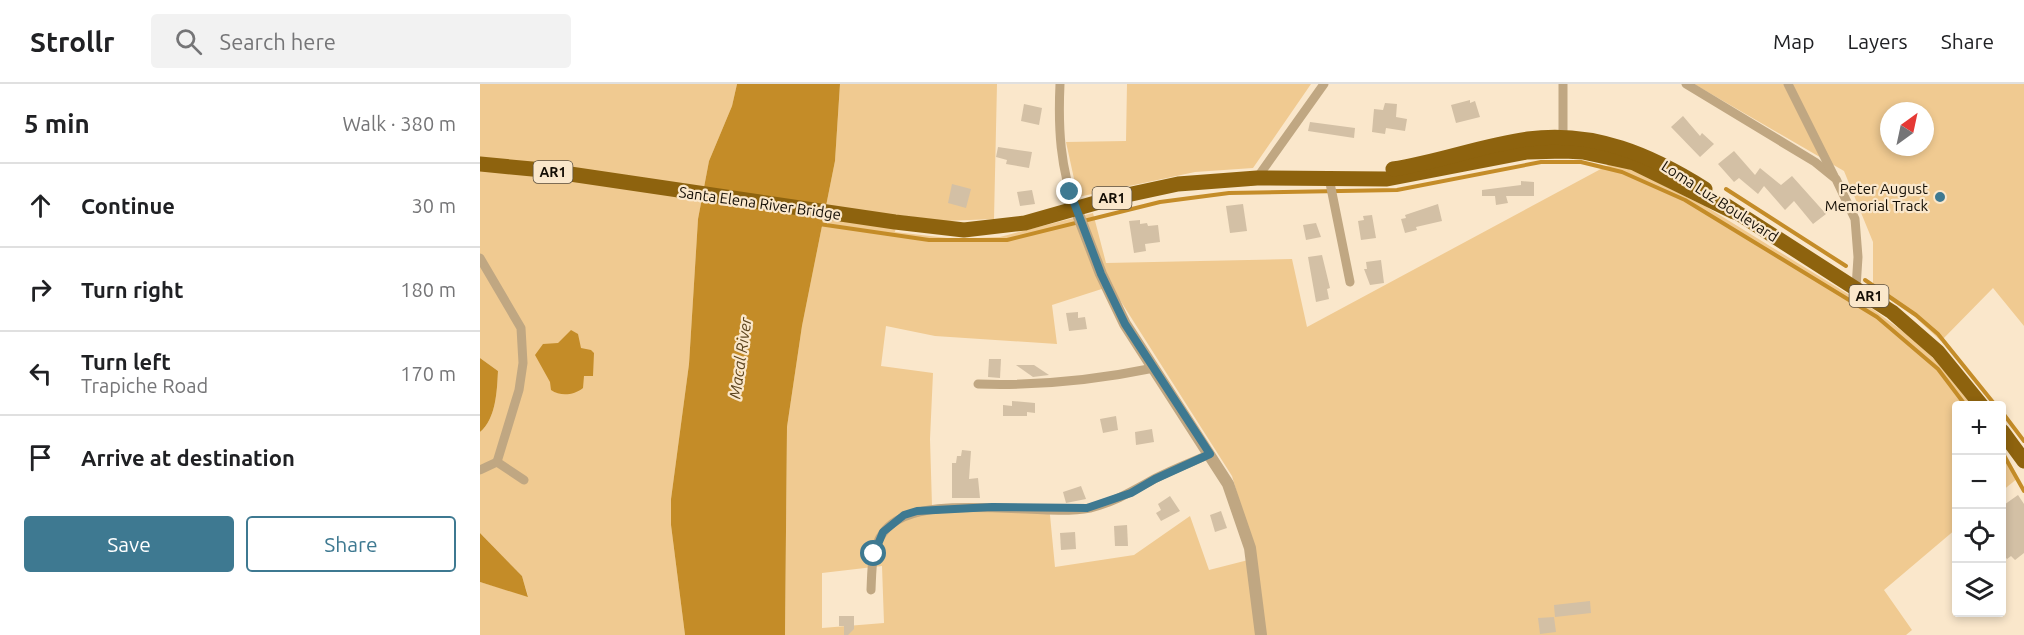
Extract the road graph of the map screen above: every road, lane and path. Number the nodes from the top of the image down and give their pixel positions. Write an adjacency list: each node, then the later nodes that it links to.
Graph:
1 (1060, 84): 11 (street)
2 (1324, 84): 8 (street)
3 (1563, 84): 6 (street)
4 (1686, 84): 10 (street)
5 (1788, 84): 10 (street)
6 (1563, 144): 9 (highway, Loma Luz Boulevard / AR1); 14 (highway, Loma Luz Boulevard / AR1)
7 (480, 164): 11 (highway, Santa Elena River Bridge / AR1)
8 (1257, 178): 9 (highway, AR1); 11 (highway, AR1)
9 (1331, 178): 13 (street)
10 (1836, 179): 14 (street)
11 (1076, 209): 15 (street)
12 (480, 258): 21 (street)
13 (1350, 282)
14 (1856, 288): 17 (highway, Loma Luz Boulevard / AR1)
15 (1154, 368): 16 (street); 19 (street)
16 (978, 384)
17 (1979, 401)
18 (2006, 438): 20 (highway)
19 (1210, 454): 24 (street); 25 (street)
20 (2024, 461)
21 (497, 462): 22 (street); 23 (street)
22 (480, 470)
23 (524, 480)
24 (871, 590)
25 (1261, 635)

